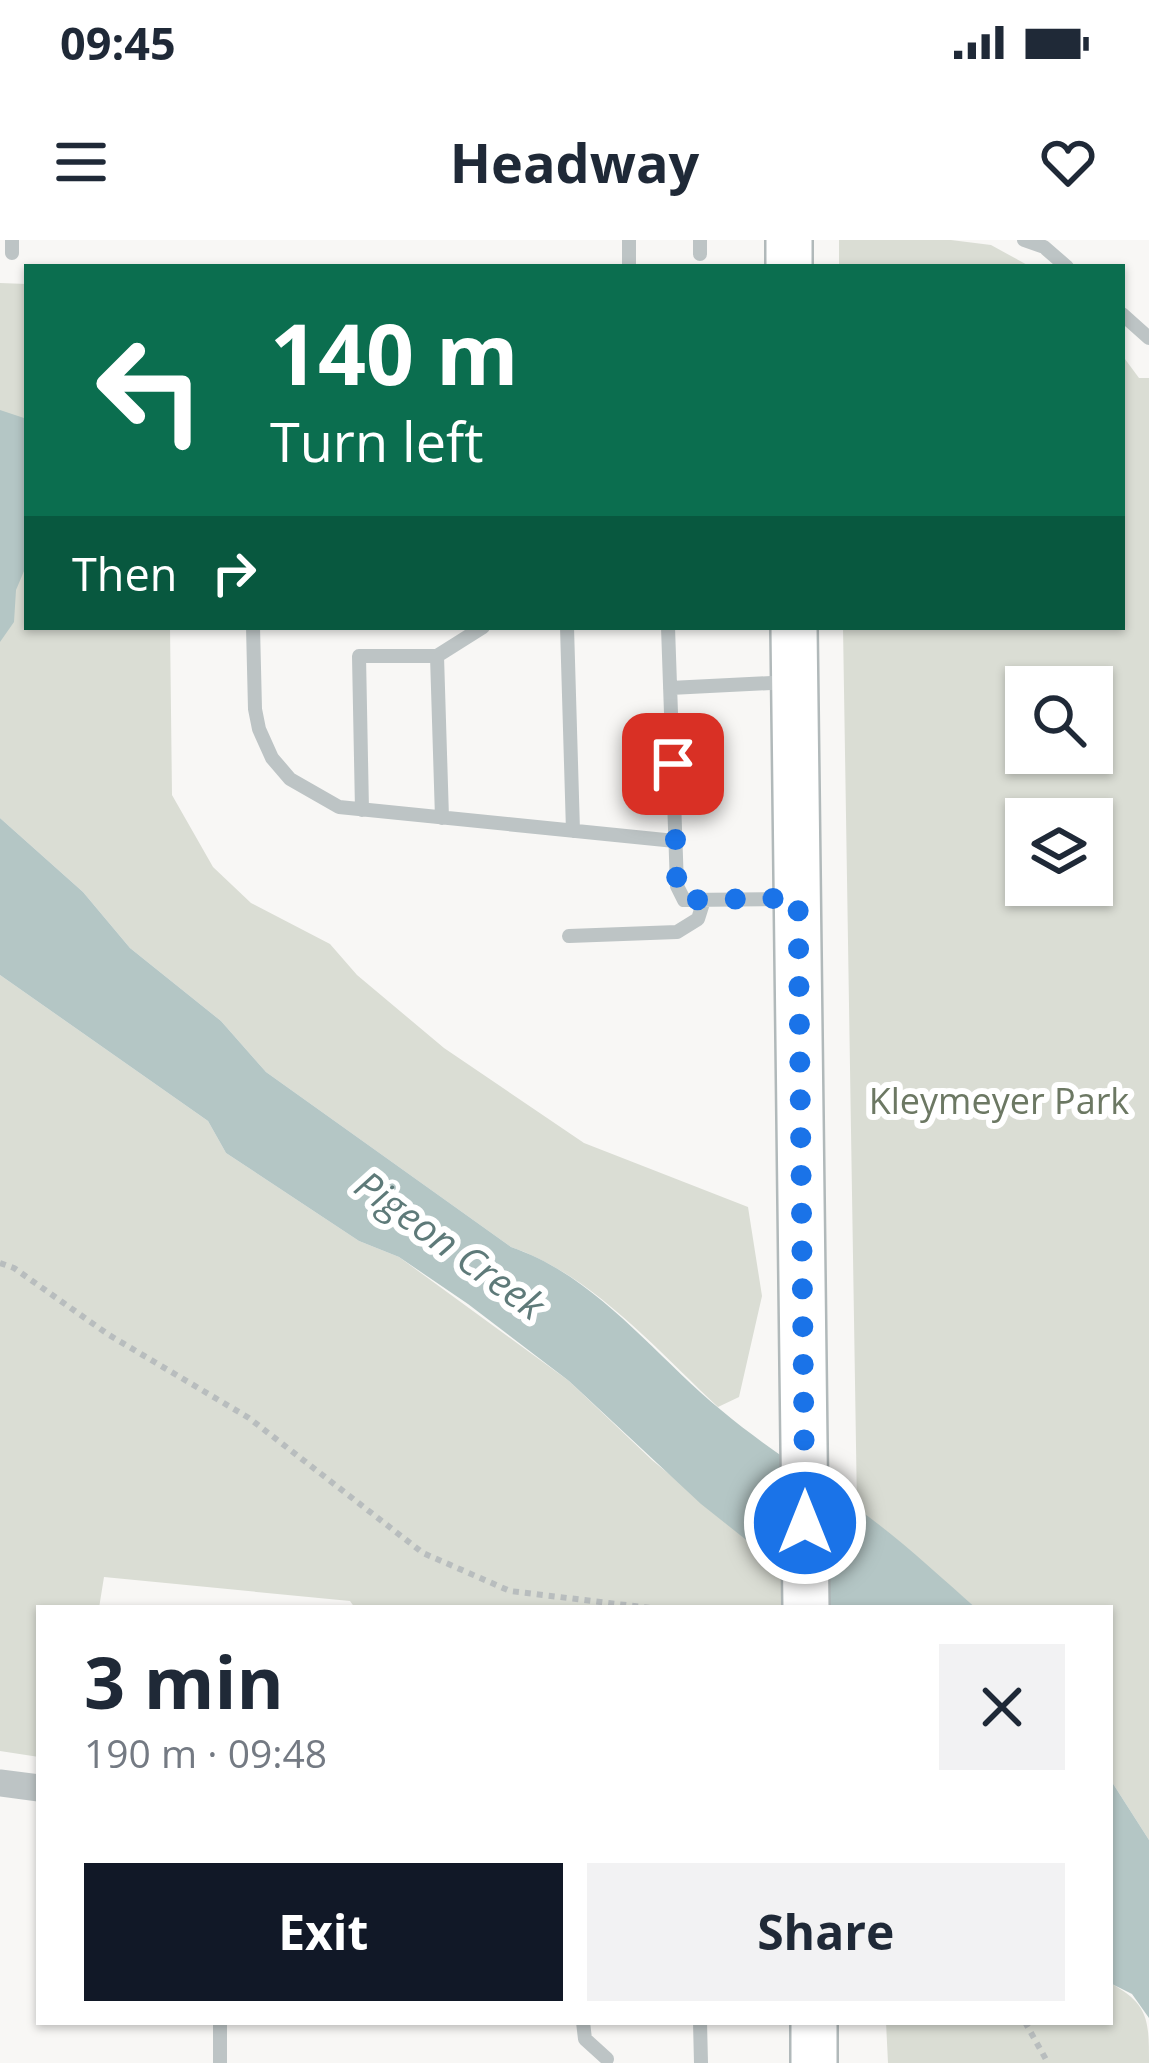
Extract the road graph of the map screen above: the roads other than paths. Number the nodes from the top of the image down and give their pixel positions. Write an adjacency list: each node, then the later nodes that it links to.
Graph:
1 (1024, 240): 2 (lane)
2 (1064, 264)
3 (1125, 317): 4 (lane)
4 (1149, 338)
5 (253, 630): 13 (lane)
6 (478, 630): 10 (lane)
7 (567, 630): 15 (lane)
8 (668, 630): 12 (lane)
9 (794, 630): 11 (main road)
10 (437, 656): 13 (lane); 14 (lane)
11 (795, 682): 12 (lane); 17 (main road)
12 (670, 688): 16 (lane)
13 (362, 810): 14 (lane)
14 (442, 818): 15 (lane)
15 (572, 831): 16 (lane)
16 (675, 841): 18 (lane)
17 (798, 898): 18 (lane); 20 (main road)
18 (704, 900): 19 (lane)
19 (569, 936)
20 (806, 1605)
21 (0, 1783): 22 (street)
22 (36, 1788)
23 (220, 2025): 28 (lane)
24 (583, 2025): 27 (lane)
25 (700, 2025): 29 (lane)
26 (814, 2025): 30 (main road)
27 (607, 2059)
28 (220, 2063)
29 (701, 2063)
30 (814, 2063)

